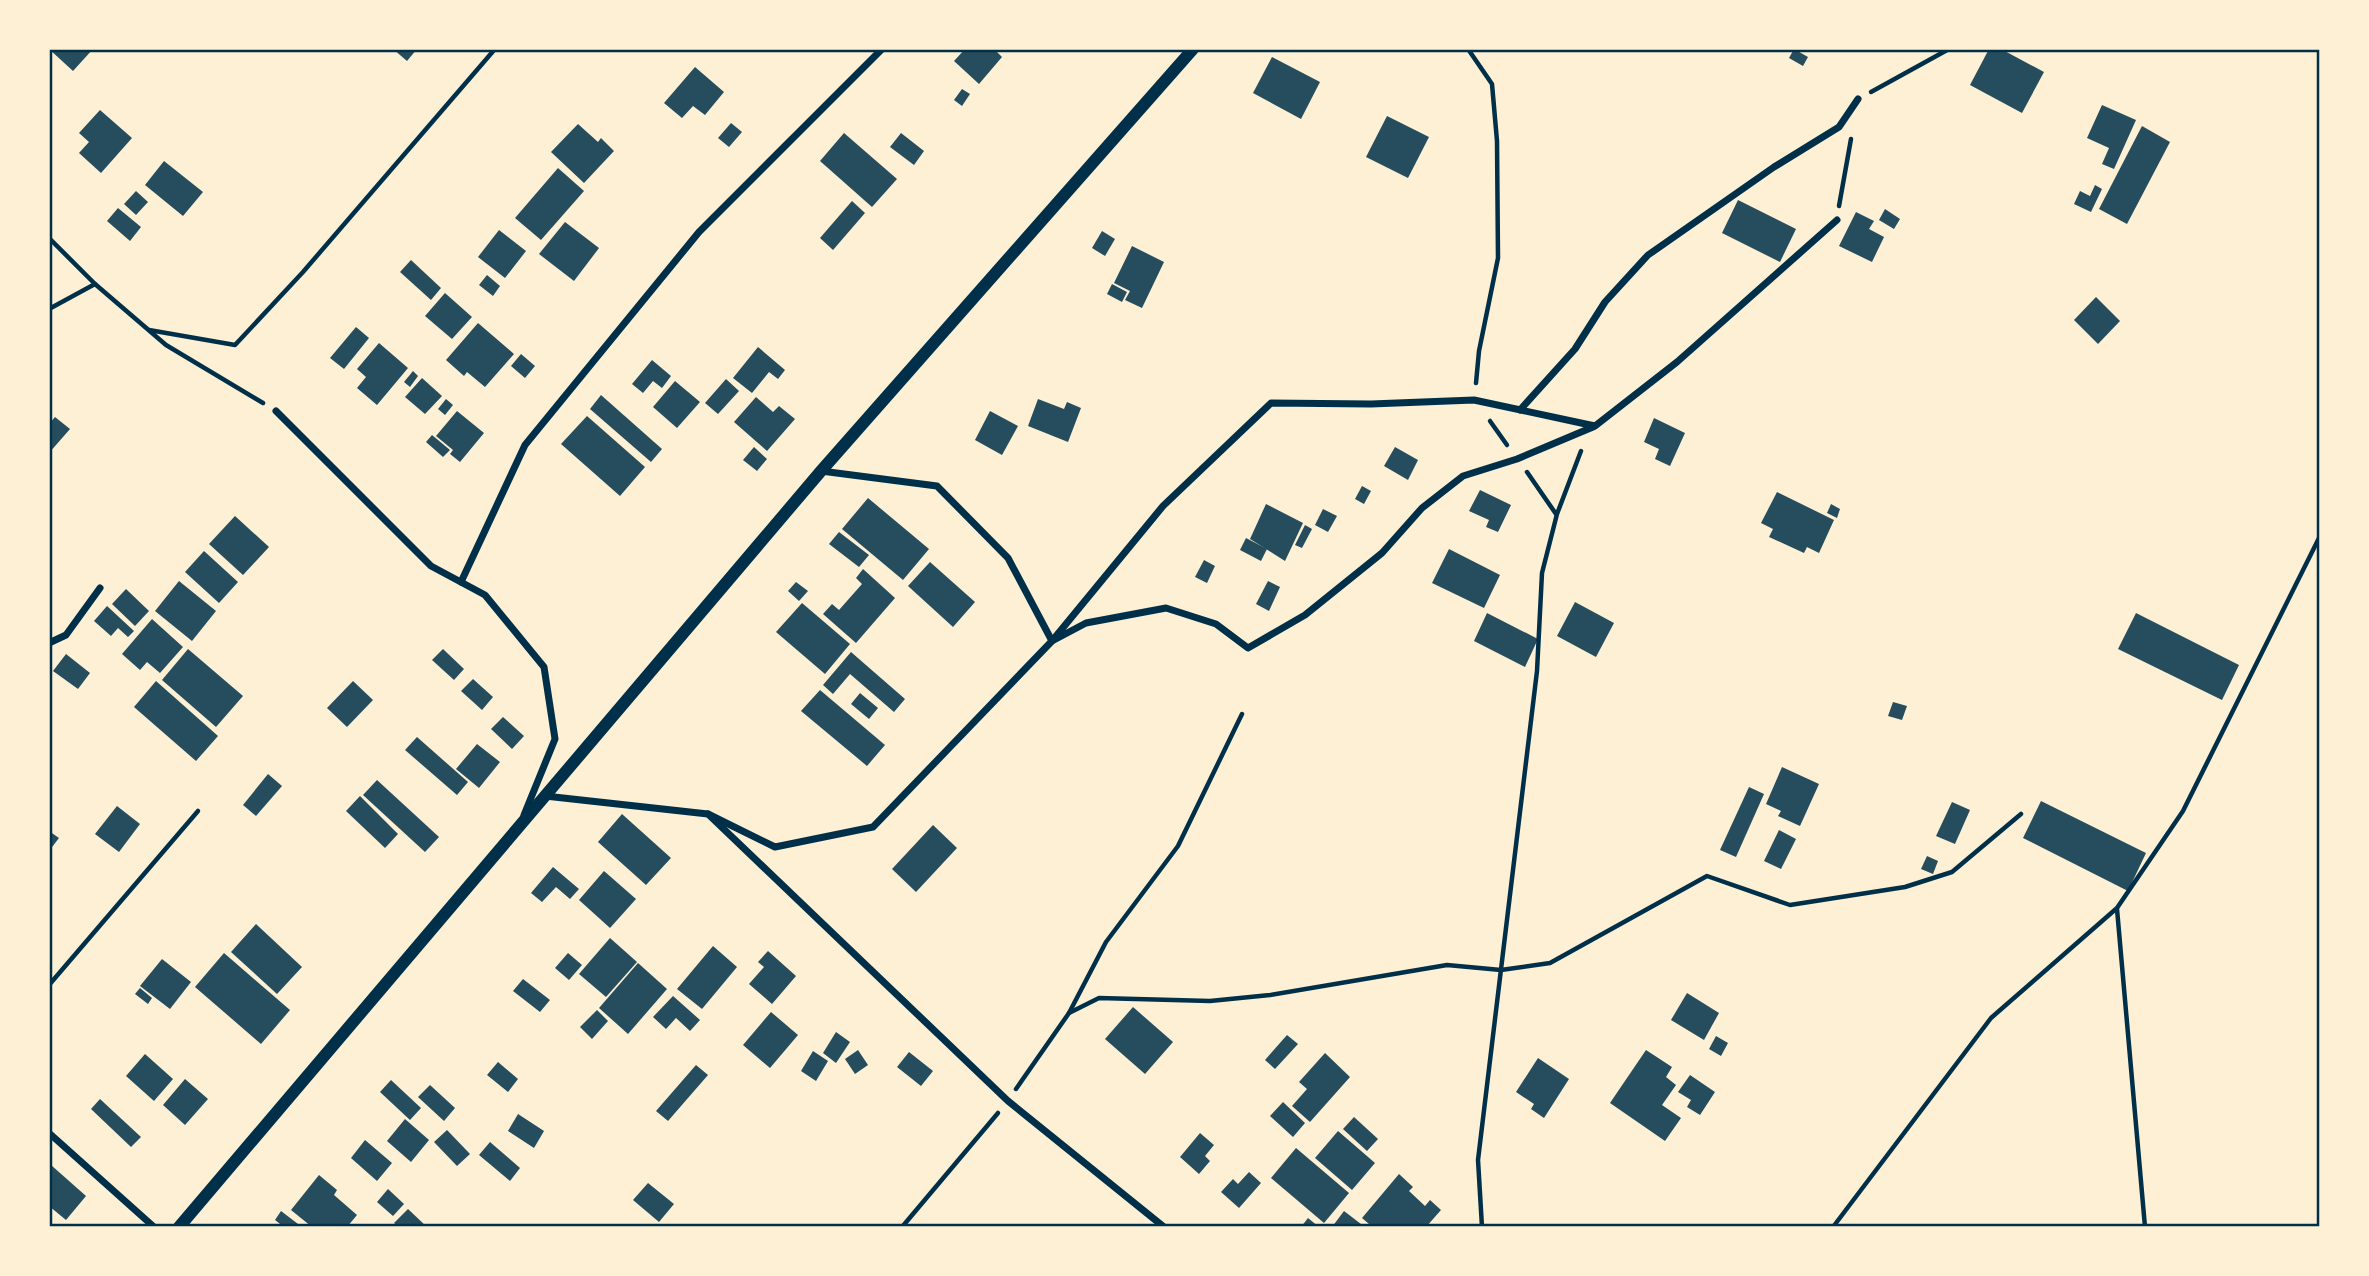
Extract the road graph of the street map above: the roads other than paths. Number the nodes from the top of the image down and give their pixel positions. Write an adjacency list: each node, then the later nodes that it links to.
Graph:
1 (882, 49): 9 (street)
2 (1194, 49): 8 (street)
3 (1858, 99): 5 (street)
4 (1837, 220): 7 (street)
5 (1520, 410): 7 (street); 11 (street)
6 (276, 411): 9 (street)
7 (1595, 426): 11 (street)
8 (821, 471): 11 (street); 13 (street)
9 (461, 582): 15 (street)
10 (100, 588): 12 (street)
11 (1052, 641): 14 (street)
12 (49, 643)
13 (545, 796): 14 (street); 15 (street)
14 (708, 814): 19 (street)
15 (520, 826): 18 (street)
16 (49, 1133): 17 (street)
17 (154, 1227)
18 (179, 1227)
19 (1164, 1227)

